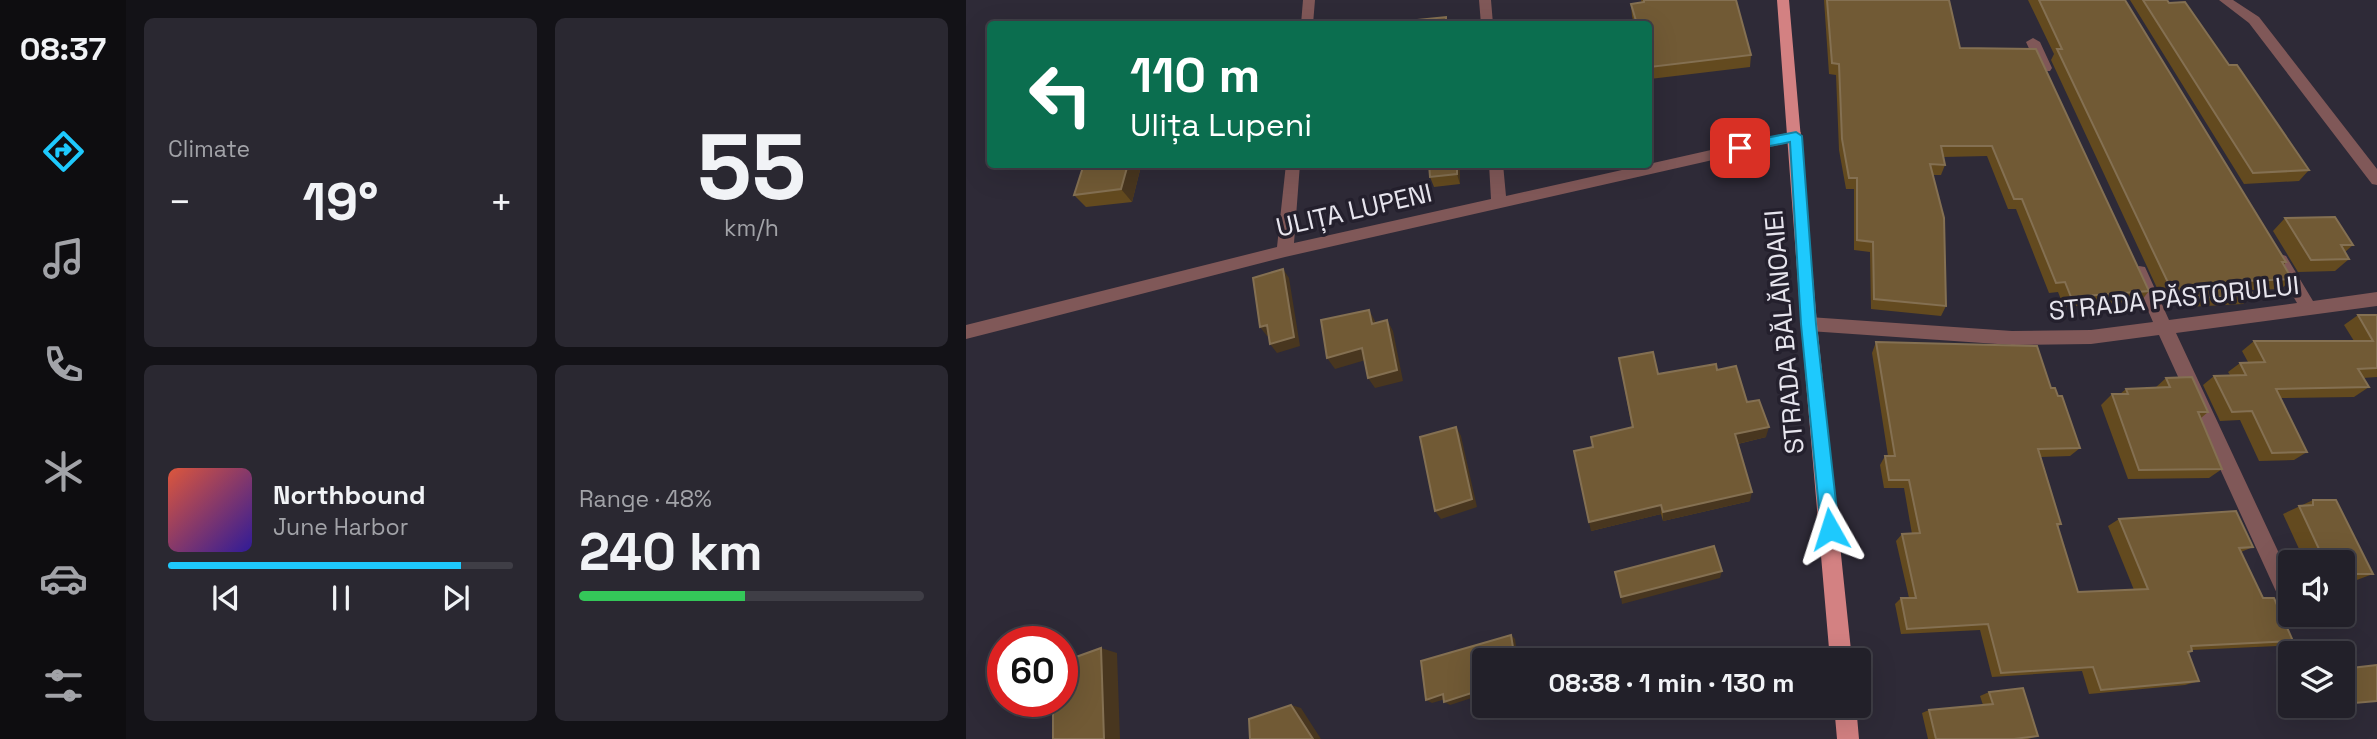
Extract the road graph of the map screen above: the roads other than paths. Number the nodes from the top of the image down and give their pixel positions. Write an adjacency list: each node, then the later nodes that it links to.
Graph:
1 (1309, 0): 5 (street)
2 (1485, 0): 6 (street)
3 (1783, 0): 9 (main road, STRADA BĂLĂNOAIEI)
4 (2225, 0): 14 (street)
5 (1307, 21)
6 (1487, 21)
7 (2033, 42): 8 (street)
8 (2050, 79)
9 (1796, 136): 13 (street, ULIȚA LUPENI); 21 (main road, STRADA BĂLĂNOAIEI)
10 (1293, 168): 17 (street)
11 (1496, 168): 15 (street)
12 (1650, 168): 15 (street, ULIȚA LUPENI)
13 (1652, 168)
14 (2377, 180)
15 (1499, 201): 17 (street, ULIȚA LUPENI)
16 (2273, 249): 20 (street)
17 (1285, 251): 23 (street, ULIȚA LUPENI)
18 (2131, 254): 22 (street)
19 (2377, 299): 20 (street, STRADA PĂSTORULUI)
20 (2309, 308): 22 (street, STRADA PĂSTORULUI)
21 (1809, 324): 22 (street, STRADA PĂSTORULUI); 25 (main road, STRADA BĂLĂNOAIEI)
22 (2165, 328): 24 (street)
23 (966, 332)
24 (2278, 575)
25 (1840, 648)
26 (1846, 718): 27 (main road)
27 (1848, 739)

